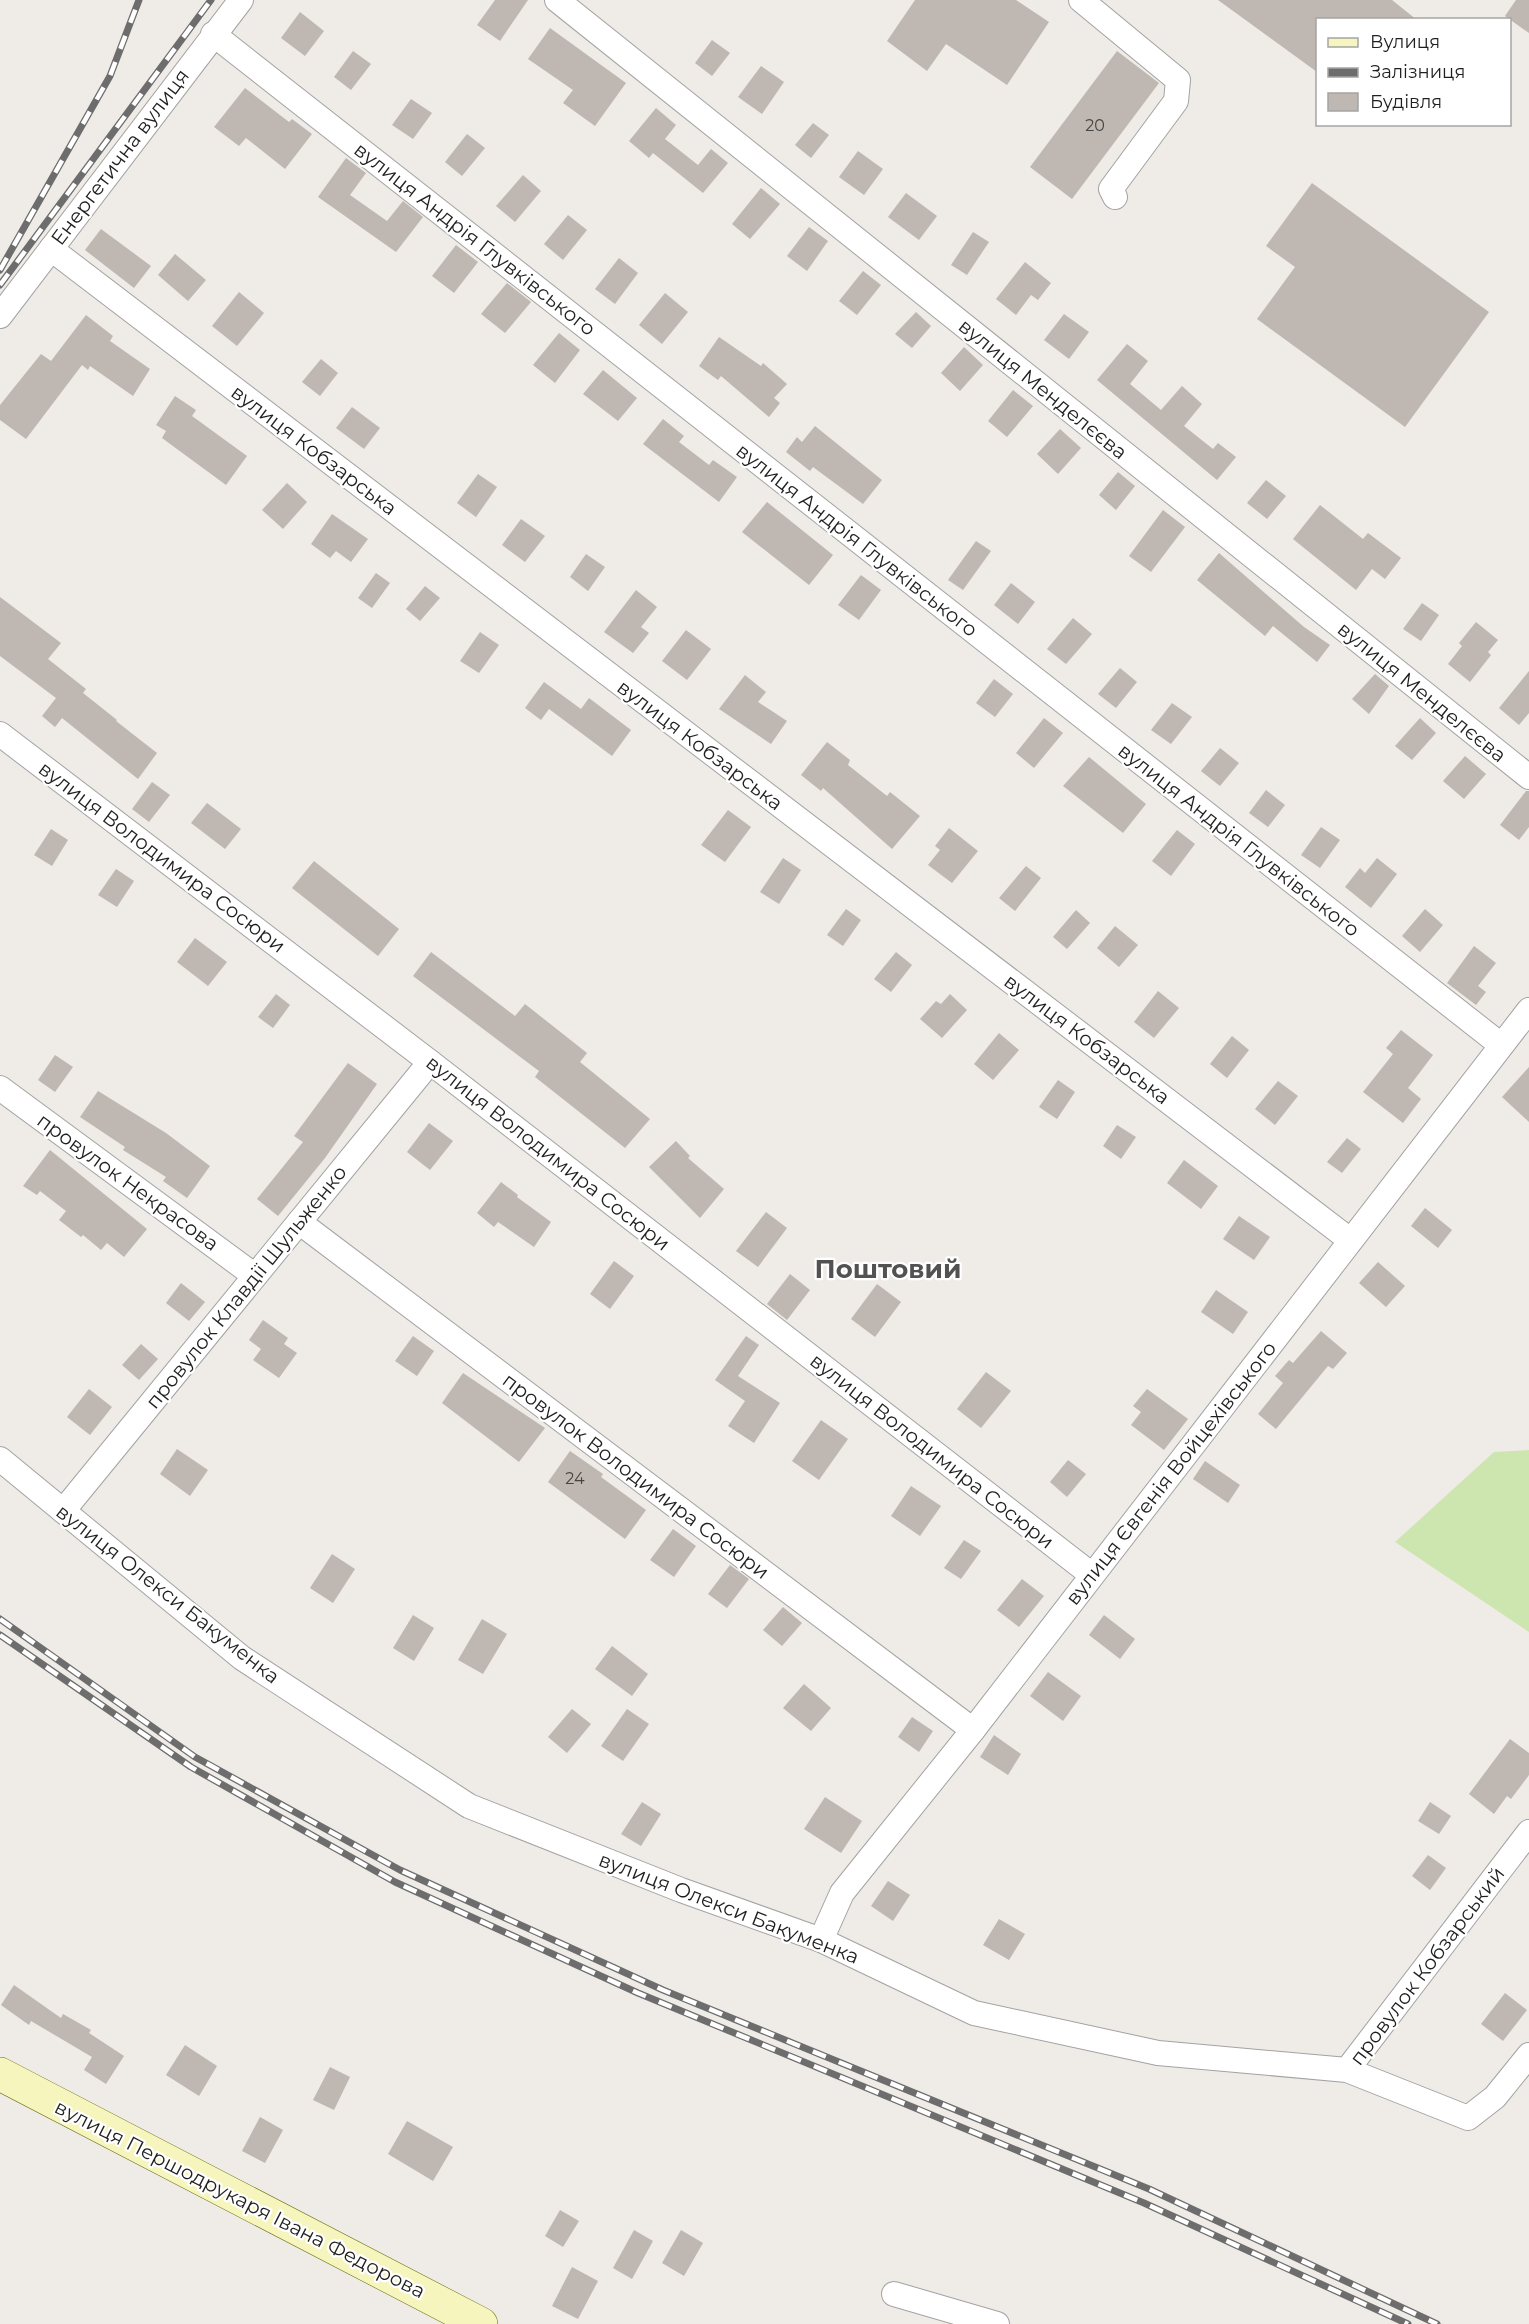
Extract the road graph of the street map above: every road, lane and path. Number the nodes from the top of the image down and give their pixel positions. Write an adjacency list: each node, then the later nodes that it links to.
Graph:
1 (241, 0): 4 (street, Енергетична вулиця)
2 (557, 0): 9 (street, вулиця Менделєєва)
3 (1081, 0): 5 (street)
4 (213, 34): 6 (street, Енергетична вулиця); 11 (street, вулиця Андрія Глувківського)
5 (1115, 197)
6 (51, 249): 7 (street, Енергетична вулиця); 15 (street, вулиця Кобзарська)
7 (0, 316)
8 (0, 734): 12 (street, вулиця Володимира Сосюри)
9 (1529, 777)
10 (1529, 1010): 11 (street, вулиця Євгенія Войцехівського)
11 (1501, 1045): 15 (street, вулиця Євгенія Войцехівського)
12 (430, 1062): 14 (street, провулок Клавдії Шульженко); 19 (street, вулиця Володимира Сосюри)
13 (0, 1088): 16 (street, провулок Некрасова)
14 (299, 1222): 16 (street, провулок Клавдії Шульженко); 20 (street, провулок Володимира Сосюри)
15 (1350, 1240): 19 (street, вулиця Євгенія Войцехівського)
16 (255, 1275): 18 (street, провулок Клавдії Шульженко)
17 (0, 1459): 18 (street, вулиця Олекси Бакуменка)
18 (63, 1511): 22 (street, вулиця Олекси Бакуменка)
19 (1092, 1575): 20 (street, вулиця Євгенія Войцехівського)
20 (973, 1730): 22 (street, вулиця Євгенія Войцехівського)
21 (1529, 1832): 24 (street, провулок Кобзарський)
22 (821, 1940): 24 (street, вулиця Олекси Бакуменка)
23 (1529, 2055): 24 (street, вулиця Олекси Бакуменка)
24 (1347, 2070)
25 (0, 2074): 27 (street, вулиця Першодрукаря Івана Федорова)
26 (894, 2294): 28 (street)
27 (481, 2324)
28 (997, 2324)

